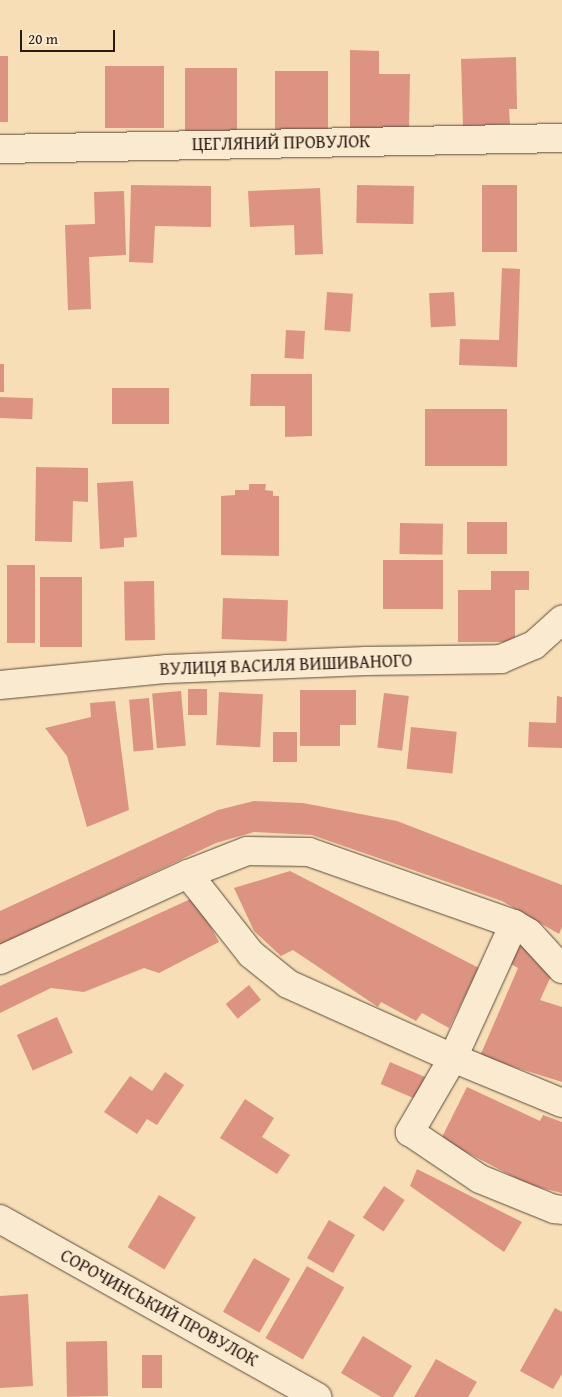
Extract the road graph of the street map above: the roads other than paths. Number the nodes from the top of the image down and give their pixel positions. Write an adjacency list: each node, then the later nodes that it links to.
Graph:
1 (562, 138): 2 (street, ЦЕГЛЯНИЙ ПРОВУЛОК)
2 (0, 148)
3 (561, 621): 4 (street, ВУЛИЦЯ ВАСИЛЯ ВИШИВАНОГО)
4 (534, 645): 5 (street); 6 (street, ВУЛИЦЯ ВАСИЛЯ ВИШИВАНОГО)
5 (562, 650)
6 (0, 685)
7 (188, 874): 8 (street); 9 (street); 11 (street)
8 (514, 924): 10 (street); 11 (street)
9 (0, 960)
10 (562, 969)
11 (453, 1058): 12 (street); 13 (street)
12 (562, 1103)
13 (562, 1210)
14 (0, 1218): 15 (street, СОРОЧИНСЬКИЙ ПРОВУЛОК)
15 (317, 1397)

